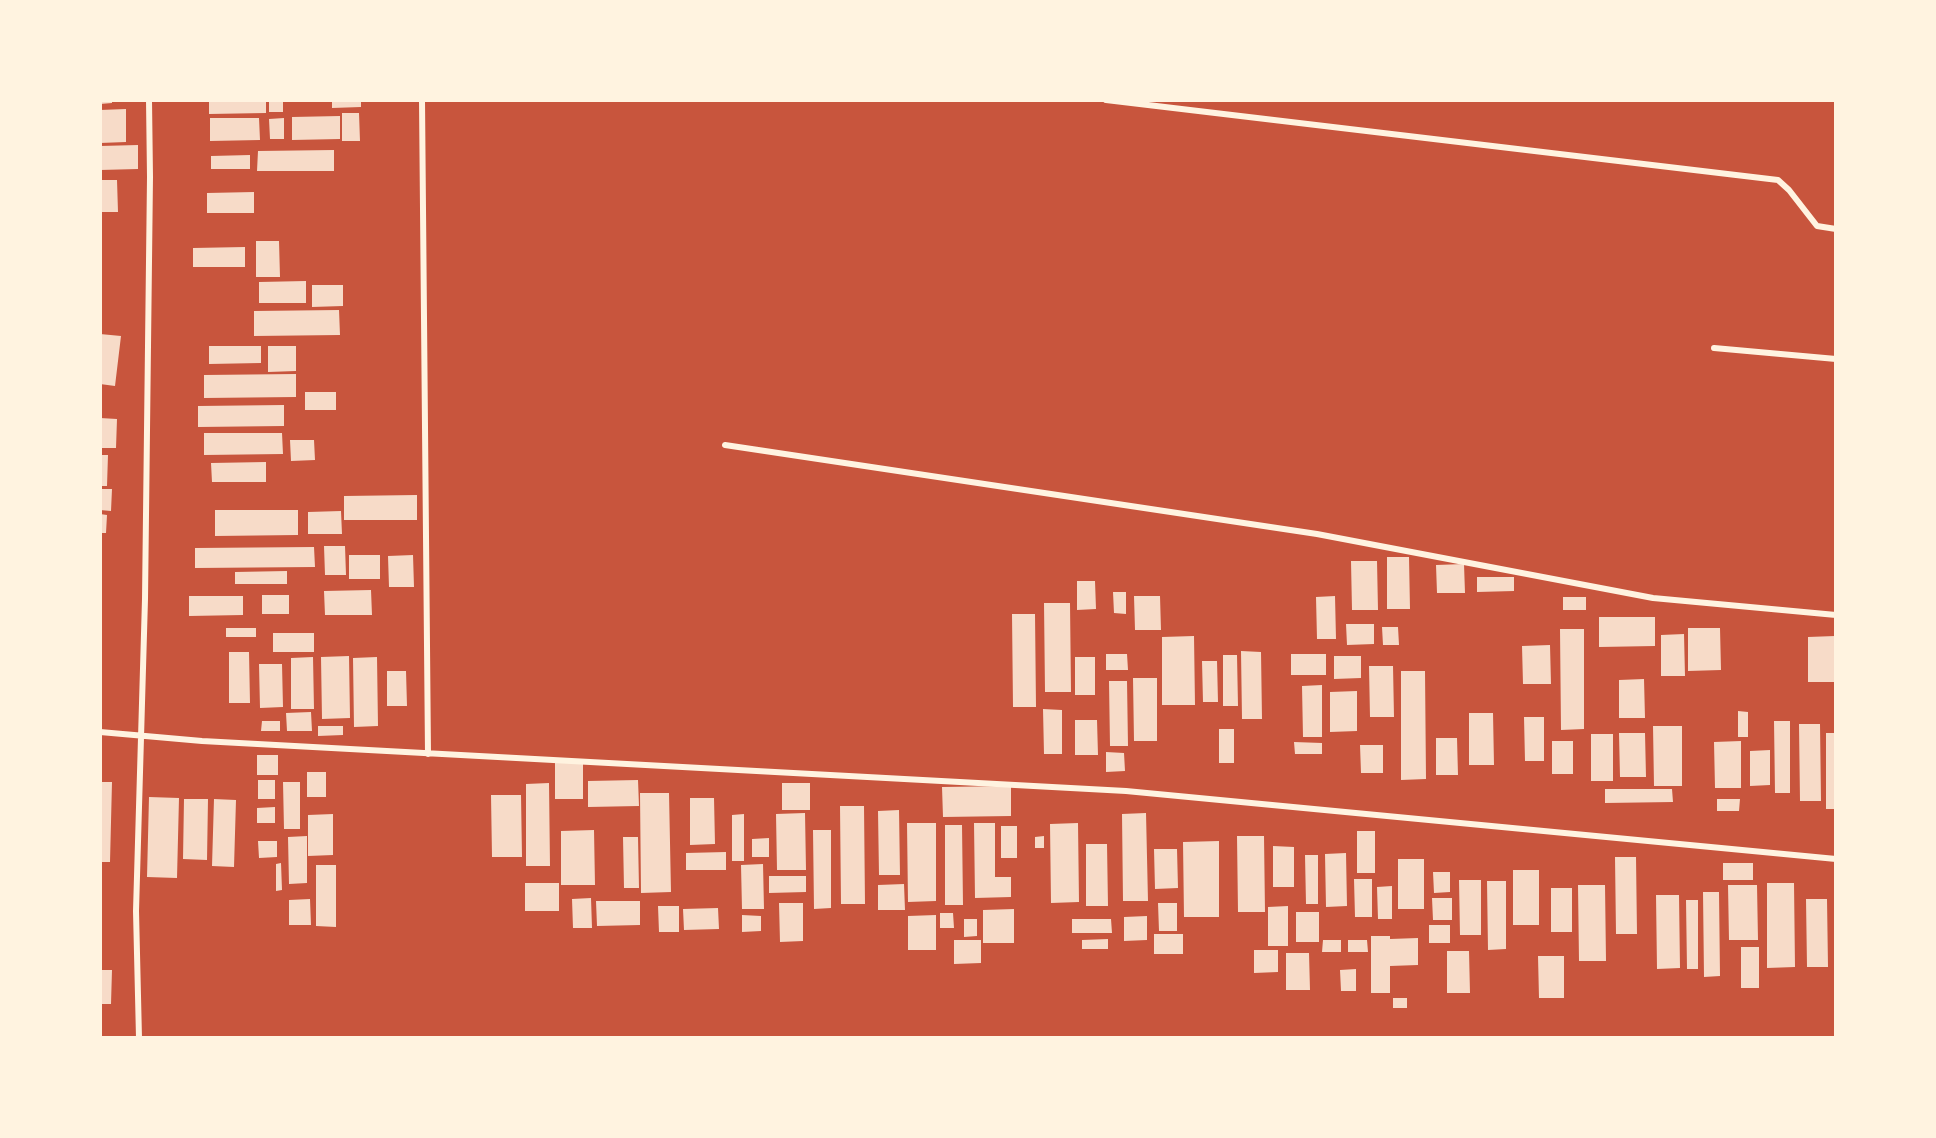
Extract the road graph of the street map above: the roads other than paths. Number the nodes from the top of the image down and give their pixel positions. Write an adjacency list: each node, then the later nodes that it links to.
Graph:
1 (149, 100): 10 (street)
2 (422, 100): 11 (street)
3 (1106, 100): 4 (street)
4 (1836, 229)
5 (1714, 348): 6 (street)
6 (1836, 358)
7 (725, 445): 8 (street)
8 (1836, 615)
9 (100, 732): 10 (street)
10 (141, 735): 11 (street); 13 (street)
11 (428, 754): 12 (street)
12 (1836, 860)
13 (139, 1038)

